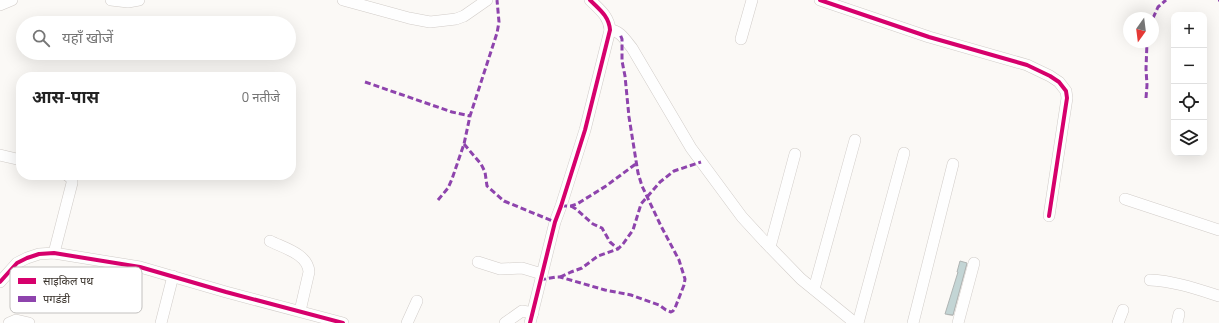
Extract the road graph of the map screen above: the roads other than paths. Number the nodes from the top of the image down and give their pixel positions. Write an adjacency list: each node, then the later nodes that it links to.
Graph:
1 (12, 0): 9 (street)
2 (112, 0): 3 (street)
3 (140, 0)
4 (343, 0): 5 (street)
5 (487, 0)
6 (752, 0): 11 (street)
7 (820, 0): 20 (street)
8 (594, 2): 10 (street)
9 (0, 5)
10 (610, 30): 23 (street); 31 (street)
11 (740, 39)
12 (856, 140): 35 (street)
13 (904, 153): 47 (street)
14 (795, 154): 23 (street)
15 (0, 155): 16 (street)
16 (16, 159)
17 (953, 164): 48 (street)
18 (72, 180): 24 (street)
19 (1125, 199): 21 (street)
20 (1049, 216)
21 (1219, 230)
22 (270, 241): 39 (street)
23 (770, 247): 35 (street)
24 (54, 254): 27 (street); 28 (street)
25 (478, 262): 31 (street)
26 (974, 263): 49 (street)
27 (13, 267)
28 (140, 267)
29 (142, 268): 32 (street)
30 (10, 271): 34 (street)
31 (542, 274): 40 (street)
32 (173, 276): 39 (street); 43 (street)
33 (1150, 280): 36 (street)
34 (0, 282)
35 (814, 289): 47 (street)
36 (1219, 296)
37 (417, 301): 45 (street)
38 (1122, 310): 50 (street)
39 (300, 311): 44 (street)
40 (532, 318): 46 (street)
41 (9, 323): 42 (street)
42 (29, 323)
43 (161, 323)
44 (343, 323)
45 (407, 323)
46 (505, 323)
47 (856, 323)
48 (913, 323)
49 (958, 323)
50 (1118, 323)

